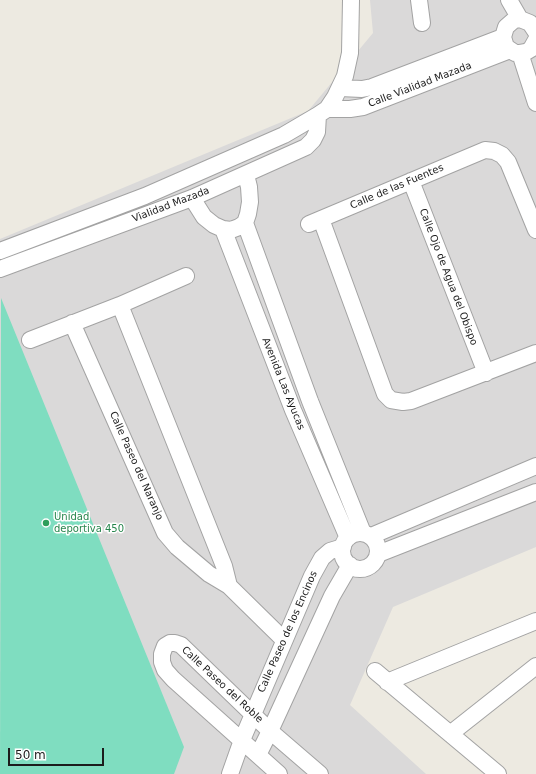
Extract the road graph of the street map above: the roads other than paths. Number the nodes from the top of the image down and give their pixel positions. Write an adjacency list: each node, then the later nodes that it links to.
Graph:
1 (351, 0): 8 (street)
2 (509, 0): 4 (street)
3 (422, 1): 5 (street)
4 (520, 19): 6 (street); 7 (street)
5 (422, 23)
6 (536, 32)
7 (523, 48): 8 (street, Calle Vialidad Mazada); 9 (street); 10 (street, Calle Vialidad Mazada)
8 (340, 88): 10 (street)
9 (536, 103)
10 (323, 112): 11 (street, Vialidad Mazada); 17 (street)
11 (246, 175): 13 (street, Vialidad Mazada); 14 (street)
12 (411, 181): 16 (street, Calle de las Fuentes); 24 (street, Calle Ojo de Agua del Obispo); 24 (street, Calle de las Fuentes)
13 (192, 198): 15 (street); 18 (street, Vialidad Mazada)
14 (244, 222): 15 (street); 25 (street, Avenida Las Ayucas)
15 (222, 229): 26 (street, Avenida Las Ayucas)
16 (536, 230)
17 (0, 251)
18 (0, 269)
19 (186, 276): 20 (street)
20 (120, 304): 21 (street); 35 (street)
21 (72, 323): 22 (street); 35 (street, Calle Paseo del Naranjo)
22 (30, 340)
23 (536, 354): 24 (street)
24 (486, 373)
25 (310, 401): 26 (street); 31 (street, Avenida Las Ayucas)
26 (293, 410): 32 (street, Avenida Las Ayucas)
27 (536, 466): 28 (street)
28 (491, 485): 30 (street); 31 (street)
29 (536, 492): 30 (street)
30 (500, 506): 33 (street)
31 (367, 535): 32 (street); 33 (street)
32 (345, 542): 34 (street); 37 (street, Calle Paseo de los Encinos)
33 (378, 554): 34 (street)
34 (350, 565): 42 (street)
35 (229, 586): 37 (street, Calle Paseo del Naranjo)
36 (536, 621): 40 (street)
37 (284, 640): 41 (street, Calle Paseo de los Encinos)
38 (536, 666): 43 (street)
39 (375, 671): 40 (street)
40 (387, 682): 43 (street)
41 (253, 714): 42 (street, Calle Paseo del Roble); 44 (street, Calle Paseo de los Encinos); 44 (street, Calle Paseo del Roble)
42 (270, 731): 45 (street); 48 (street, Calle Paseo del Roble)
43 (450, 734): 49 (street)
44 (242, 740): 45 (street, Calle Paseo del Roble); 46 (street, Calle Paseo de los Encinos)
45 (258, 755): 47 (street, Calle Paseo del Roble)
46 (230, 774)
47 (279, 774)
48 (320, 774)
49 (498, 774)

